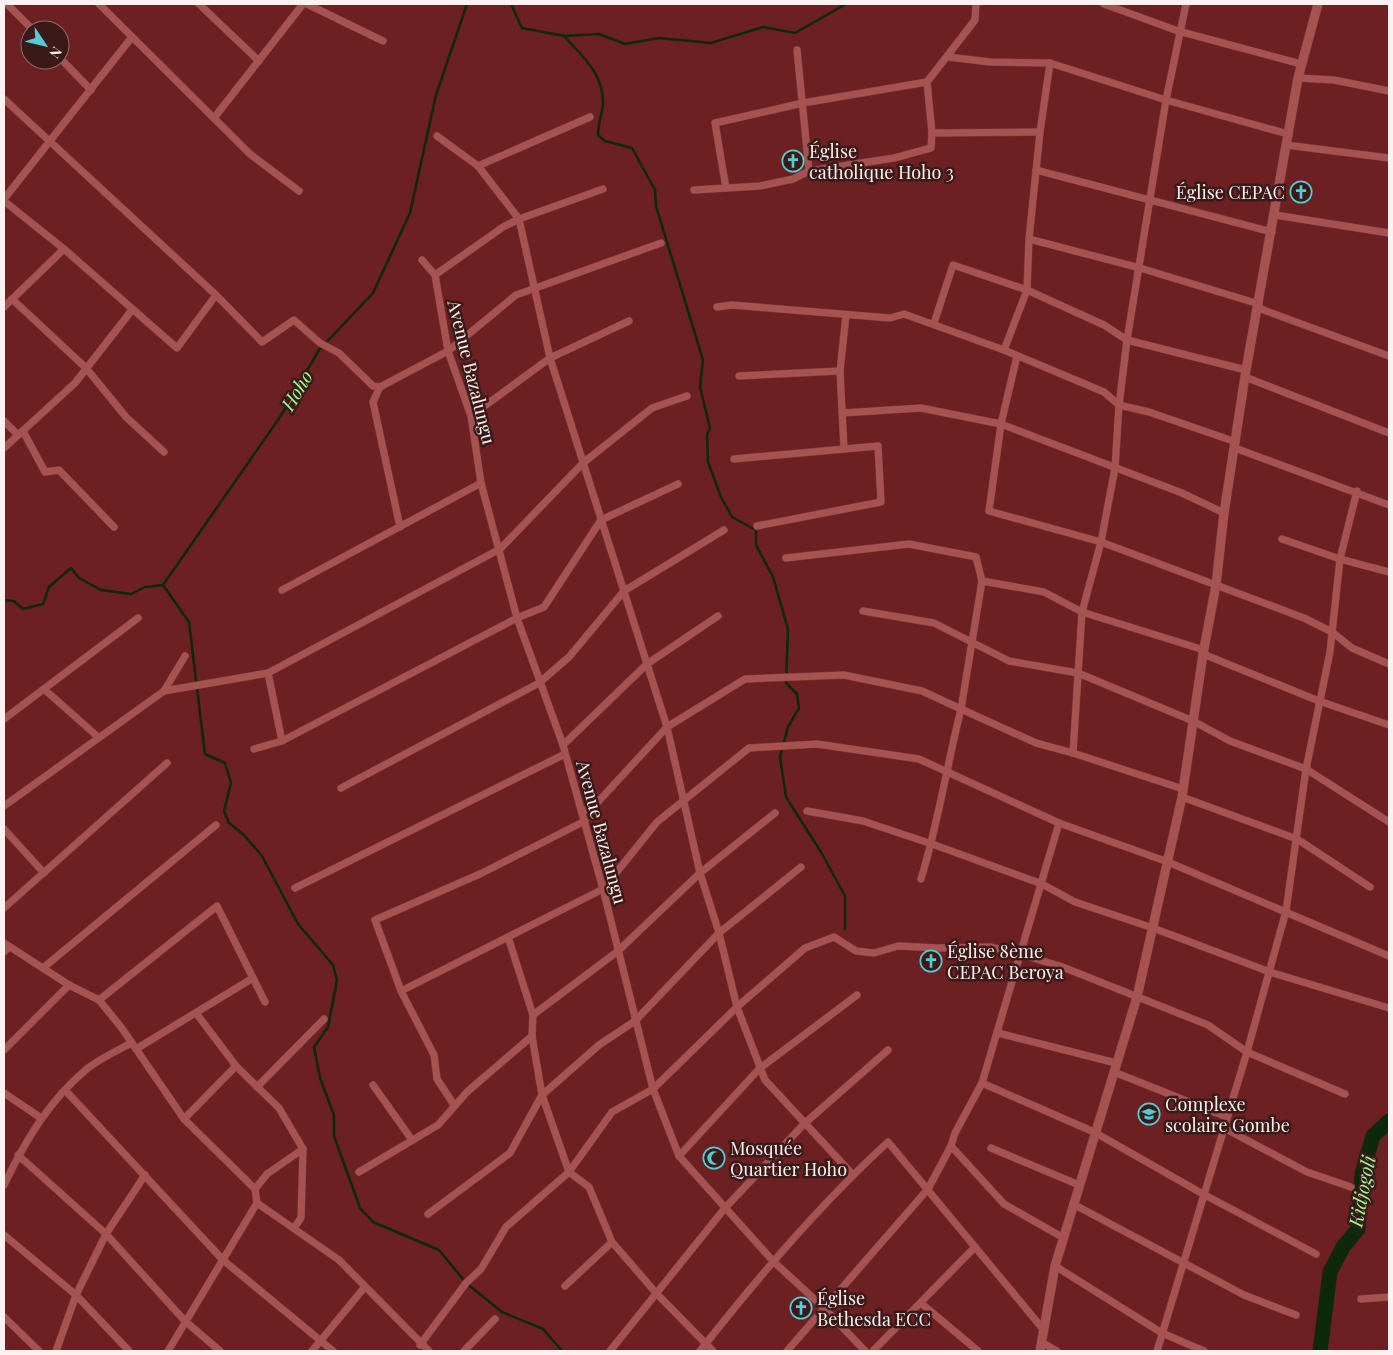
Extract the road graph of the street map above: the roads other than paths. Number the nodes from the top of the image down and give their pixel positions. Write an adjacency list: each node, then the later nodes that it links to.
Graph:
1 (7, 4): 9 (street)
2 (98, 4): 11 (street)
3 (199, 4): 15 (street)
4 (305, 4): 12 (street); 15 (street)
5 (976, 4): 14 (street)
6 (1104, 4): 10 (street)
7 (1186, 4): 10 (street)
8 (1318, 4): 17 (street)
9 (23, 20)
10 (1178, 31): 17 (street); 24 (street)
11 (132, 37): 21 (street); 27 (street)
12 (383, 41)
13 (797, 50): 25 (street)
14 (948, 56): 16 (street); 20 (street)
15 (259, 61): 27 (street)
16 (1050, 63): 24 (street); 28 (street)
17 (1301, 64): 19 (street)
18 (70, 68): 21 (street)
19 (1298, 78): 22 (street); 30 (street)
20 (927, 82): 25 (street); 29 (street)
21 (91, 90): 32 (street)
22 (1389, 90)
23 (4, 98): 32 (street)
24 (1166, 100): 30 (street); 43 (street)
25 (803, 103): 37 (street); 38 (street)
26 (590, 117): 35 (street)
27 (214, 118): 41 (street)
28 (1040, 132): 29 (street); 36 (street)
29 (932, 133): 37 (street)
30 (1288, 134): 33 (street)
31 (437, 136): 35 (street)
32 (50, 141): 42 (street); 56 (street)
33 (1286, 145): 34 (street); 44 (street)
34 (1389, 158)
35 (478, 166): 45 (street)
36 (1036, 170): 43 (street); 48 (street)
37 (809, 171): 38 (street)
38 (726, 188): 40 (street)
39 (603, 189): 45 (street)
40 (694, 190)
41 (299, 192)
42 (4, 200): 50 (street)
43 (1151, 201): 46 (street); 52 (street)
44 (1275, 215): 46 (street); 47 (street)
45 (519, 219): 53 (street); 54 (street)
46 (1272, 232): 59 (street)
47 (1389, 233)
48 (1029, 239): 52 (street); 55 (street)
49 (661, 243): 54 (street)
50 (64, 249): 57 (street); 61 (street)
51 (422, 260): 53 (street, Avenue Bazalungu)
52 (1140, 268): 59 (street); 65 (street)
53 (434, 275): 67 (street, Avenue Bazalungu)
54 (534, 287): 67 (street); 70 (street)
55 (1027, 290): 64 (street); 65 (street); 66 (street)
56 (216, 295): 61 (street); 75 (street)
57 (12, 299): 60 (street); 71 (street)
58 (717, 306): 62 (street)
59 (1258, 306): 69 (street); 73 (street)
60 (4, 307)
61 (132, 310): 71 (street)
62 (846, 315): 64 (street); 72 (street)
63 (629, 321): 70 (street)
64 (934, 323): 66 (street)
65 (1127, 340): 73 (street); 77 (street)
66 (1004, 350): 68 (street)
67 (448, 351): 75 (street); 79 (street, Avenue Bazalungu)
68 (1016, 356): 77 (street); 81 (street)
69 (1389, 356)
70 (550, 358): 79 (street); 89 (street)
71 (86, 368): 82 (street); 87 (street)
72 (840, 371): 74 (street); 78 (street)
73 (1246, 374): 83 (street); 84 (street)
74 (738, 376)
75 (380, 387): 99 (street)
76 (687, 396): 89 (street)
77 (1119, 404): 84 (street); 90 (street)
78 (842, 413): 81 (street); 86 (street)
79 (471, 416): 91 (street, Avenue Bazalungu)
80 (4, 421): 82 (street)
81 (1001, 424): 90 (street); 102 (street)
82 (21, 433): 85 (street); 98 (street)
83 (1389, 433)
84 (1235, 445): 93 (street); 95 (street)
85 (4, 448)
86 (844, 449): 88 (street); 97 (street)
87 (164, 452)
88 (734, 459)
89 (583, 463): 96 (street); 103 (street)
90 (1115, 468): 95 (street); 102 (street)
91 (481, 483): 99 (street); 103 (street, Avenue Bazalungu)
92 (678, 484): 96 (street)
93 (1357, 491): 94 (street); 105 (street)
94 (1389, 505)
95 (1224, 513): 108 (street)
96 (601, 520): 110 (street); 115 (street)
97 (757, 526)
98 (114, 527)
99 (400, 527): 109 (street)
100 (724, 530): 110 (street)
101 (1282, 539): 105 (street)
102 (1101, 542): 108 (street); 112 (street)
103 (500, 549): 115 (street, Avenue Bazalungu); 122 (street)
104 (786, 558): 107 (street)
105 (1340, 560): 106 (street); 116 (street)
106 (1389, 572)
107 (982, 581): 112 (street); 117 (street)
108 (1216, 585): 116 (street); 118 (street)
109 (282, 590)
110 (624, 591): 120 (street); 124 (street)
111 (863, 610): 117 (street)
112 (1082, 612): 118 (street); 123 (street)
113 (718, 616): 120 (street)
114 (138, 618): 125 (street)
115 (517, 618): 124 (street, Avenue Bazalungu); 134 (street)
116 (1332, 632): 121 (street); 127 (street)
117 (972, 641): 123 (street); 128 (street)
118 (1203, 652): 127 (street); 130 (street)
119 (185, 656): 126 (street)
120 (648, 664): 132 (street); 135 (street)
121 (1389, 664)
122 (268, 673): 126 (street); 134 (street)
123 (1078, 673): 130 (street); 137 (street)
124 (539, 683): 135 (street, Avenue Bazalungu); 142 (street)
125 (44, 689): 129 (street); 133 (street)
126 (164, 691): 133 (street)
127 (1319, 701): 131 (street); 140 (street)
128 (961, 709): 132 (street); 137 (street); 141 (street)
129 (4, 718)
130 (1193, 721): 140 (street); 143 (street)
131 (1389, 725)
132 (667, 727): 144 (street); 147 (street)
133 (98, 737): 145 (street)
134 (282, 741): 136 (street)
135 (563, 745): 138 (street, Avenue Bazalungu)
136 (254, 749)
137 (1072, 752): 143 (street)
138 (565, 754): 147 (street, Avenue Bazalungu); 163 (street)
139 (167, 763): 159 (street)
140 (1306, 769): 150 (street); 154 (street)
141 (946, 770): 144 (street); 151 (street); 155 (street)
142 (341, 788)
143 (1182, 793): 154 (street); 156 (street)
144 (682, 800): 158 (street); 164 (street)
145 (4, 806)
146 (807, 811): 155 (street)
147 (582, 812): 149 (street, Avenue Bazalungu)
148 (775, 813): 158 (street)
149 (585, 821): 164 (street, Avenue Bazalungu); 179 (street)
150 (1389, 822)
151 (1059, 823): 156 (street); 161 (street)
152 (216, 825): 175 (street)
153 (4, 829): 159 (street)
154 (1297, 839): 162 (street); 166 (street)
155 (932, 844): 160 (street); 161 (street)
156 (1168, 862): 166 (street); 167 (street)
157 (801, 867): 168 (street)
158 (700, 873): 168 (street); 171 (street)
159 (44, 874): 165 (street)
160 (921, 879)
161 (1042, 884): 167 (street); 173 (street)
162 (1370, 887)
163 (295, 888)
164 (603, 889): 169 (street); 171 (street, Avenue Bazalungu)
165 (4, 908)
166 (1286, 911): 174 (street); 176 (street)
167 (1154, 928): 176 (street); 181 (street)
168 (719, 933): 184 (street); 189 (street)
169 (508, 937): 179 (street); 187 (street)
170 (7, 945): 172 (street); 175 (street)
171 (618, 951): 187 (street); 189 (street, Avenue Bazalungu)
172 (4, 952)
173 (1019, 954): 181 (street); 184 (street); 190 (street)
174 (1389, 956)
175 (43, 968): 178 (street)
176 (1270, 972): 185 (street); 196 (street)
177 (253, 978): 182 (street); 183 (street); 186 (street)
178 (68, 985): 182 (street); 193 (street)
179 (401, 991): 208 (street)
180 (857, 996): 199 (street)
181 (1137, 997): 196 (street); 198 (street)
182 (100, 1000): 192 (street)
183 (265, 1002)
184 (737, 1007): 199 (street); 203 (street)
185 (1389, 1008)
186 (196, 1012): 194 (street); 197 (street)
187 (533, 1015): 191 (street)
188 (324, 1019): 202 (street)
189 (635, 1021): 203 (street, Avenue Bazalungu); 207 (street)
190 (998, 1033): 198 (street); 200 (street)
191 (532, 1036): 207 (street); 208 (street)
192 (131, 1043): 194 (street); 204 (street)
193 (4, 1050)
194 (136, 1050): 211 (street)
195 (888, 1050): 212 (street)
196 (1248, 1052): 206 (street); 210 (street)
197 (236, 1066): 202 (street); 211 (street)
198 (1115, 1068): 210 (street); 214 (street)
199 (759, 1069): 212 (street); 220 (street)
200 (982, 1084): 214 (street); 216 (street)
201 (373, 1085): 215 (street)
202 (257, 1087): 218 (street)
203 (653, 1089): 220 (street, Avenue Bazalungu); 222 (street)
204 (66, 1090): 209 (street); 223 (street)
205 (4, 1093): 209 (street)
206 (1345, 1094)
207 (542, 1095): 222 (street); 234 (street)
208 (454, 1105): 215 (street)
209 (41, 1118): 219 (street)
210 (1226, 1118): 213 (street)
211 (184, 1119): 229 (street)
212 (805, 1123): 224 (street); 233 (street)
213 (1224, 1128): 227 (street); 230 (street)
214 (1094, 1132): 226 (street); 230 (street)
215 (412, 1140): 221 (street)
216 (951, 1146): 228 (street); 238 (street)
217 (991, 1148): 226 (street)
218 (303, 1149): 229 (street); 235 (street)
219 (18, 1155): 225 (street); 236 (street)
220 (679, 1156): 233 (street, Avenue Bazalungu)
221 (359, 1172)
222 (569, 1172): 239 (street); 261 (street)
223 (146, 1175): 236 (street); 242 (street)
224 (853, 1175): 228 (street); 243 (street)
225 (4, 1185)
226 (1079, 1185): 232 (street)
227 (1351, 1187)
228 (928, 1188): 240 (street); 253 (street)
229 (255, 1189): 231 (street)
230 (1203, 1194): 241 (street); 244 (street)
231 (258, 1203): 235 (street); 242 (street)
232 (1073, 1204): 238 (street); 244 (street)
233 (725, 1208): 243 (street, Avenue Bazalungu); 248 (street)
234 (428, 1214)
235 (294, 1228): 247 (street)
236 (106, 1234): 249 (street); 257 (street)
237 (4, 1235): 249 (street)
238 (1062, 1237): 245 (street)
239 (612, 1242): 246 (street); 248 (street)
240 (974, 1248): 252 (street); 258 (street)
241 (1316, 1254)
242 (223, 1260): 257 (street); 260 (street)
243 (773, 1260): 253 (street, Avenue Bazalungu); 262 (street)
244 (1182, 1264): 254 (street); 259 (street)
245 (1055, 1266): 258 (street); 259 (street)
246 (565, 1286)
247 (364, 1288): 260 (street); 261 (street)
248 (657, 1294): 262 (street); 273 (street)
249 (76, 1295): 265 (street); 266 (street)
250 (1389, 1296): 251 (street)
251 (1361, 1299)
252 (922, 1304): 278 (street); 279 (street)
253 (824, 1308): 276 (street); 277 (street, Avenue Bazalungu)
254 (1296, 1315)
255 (4, 1317): 264 (street)
256 (494, 1319): 272 (street)
257 (185, 1321): 267 (street); 268 (street)
258 (1043, 1328): 263 (street)
259 (1162, 1333): 281 (street); 282 (street)
260 (321, 1340): 269 (street); 270 (street)
261 (420, 1344): 271 (street)
262 (706, 1344): 274 (street); 275 (street)
263 (1041, 1347): 280 (street)
264 (38, 1351)
265 (56, 1351)
266 (130, 1351)
267 (168, 1351)
268 (220, 1351)
269 (312, 1351)
270 (333, 1351)
271 (428, 1351)
272 (464, 1351)
273 (610, 1351)
274 (700, 1351)
275 (713, 1351)
276 (787, 1351)
277 (865, 1351)
278 (873, 1351)
279 (978, 1351)
280 (1057, 1351)
281 (1157, 1351)
282 (1204, 1351)

